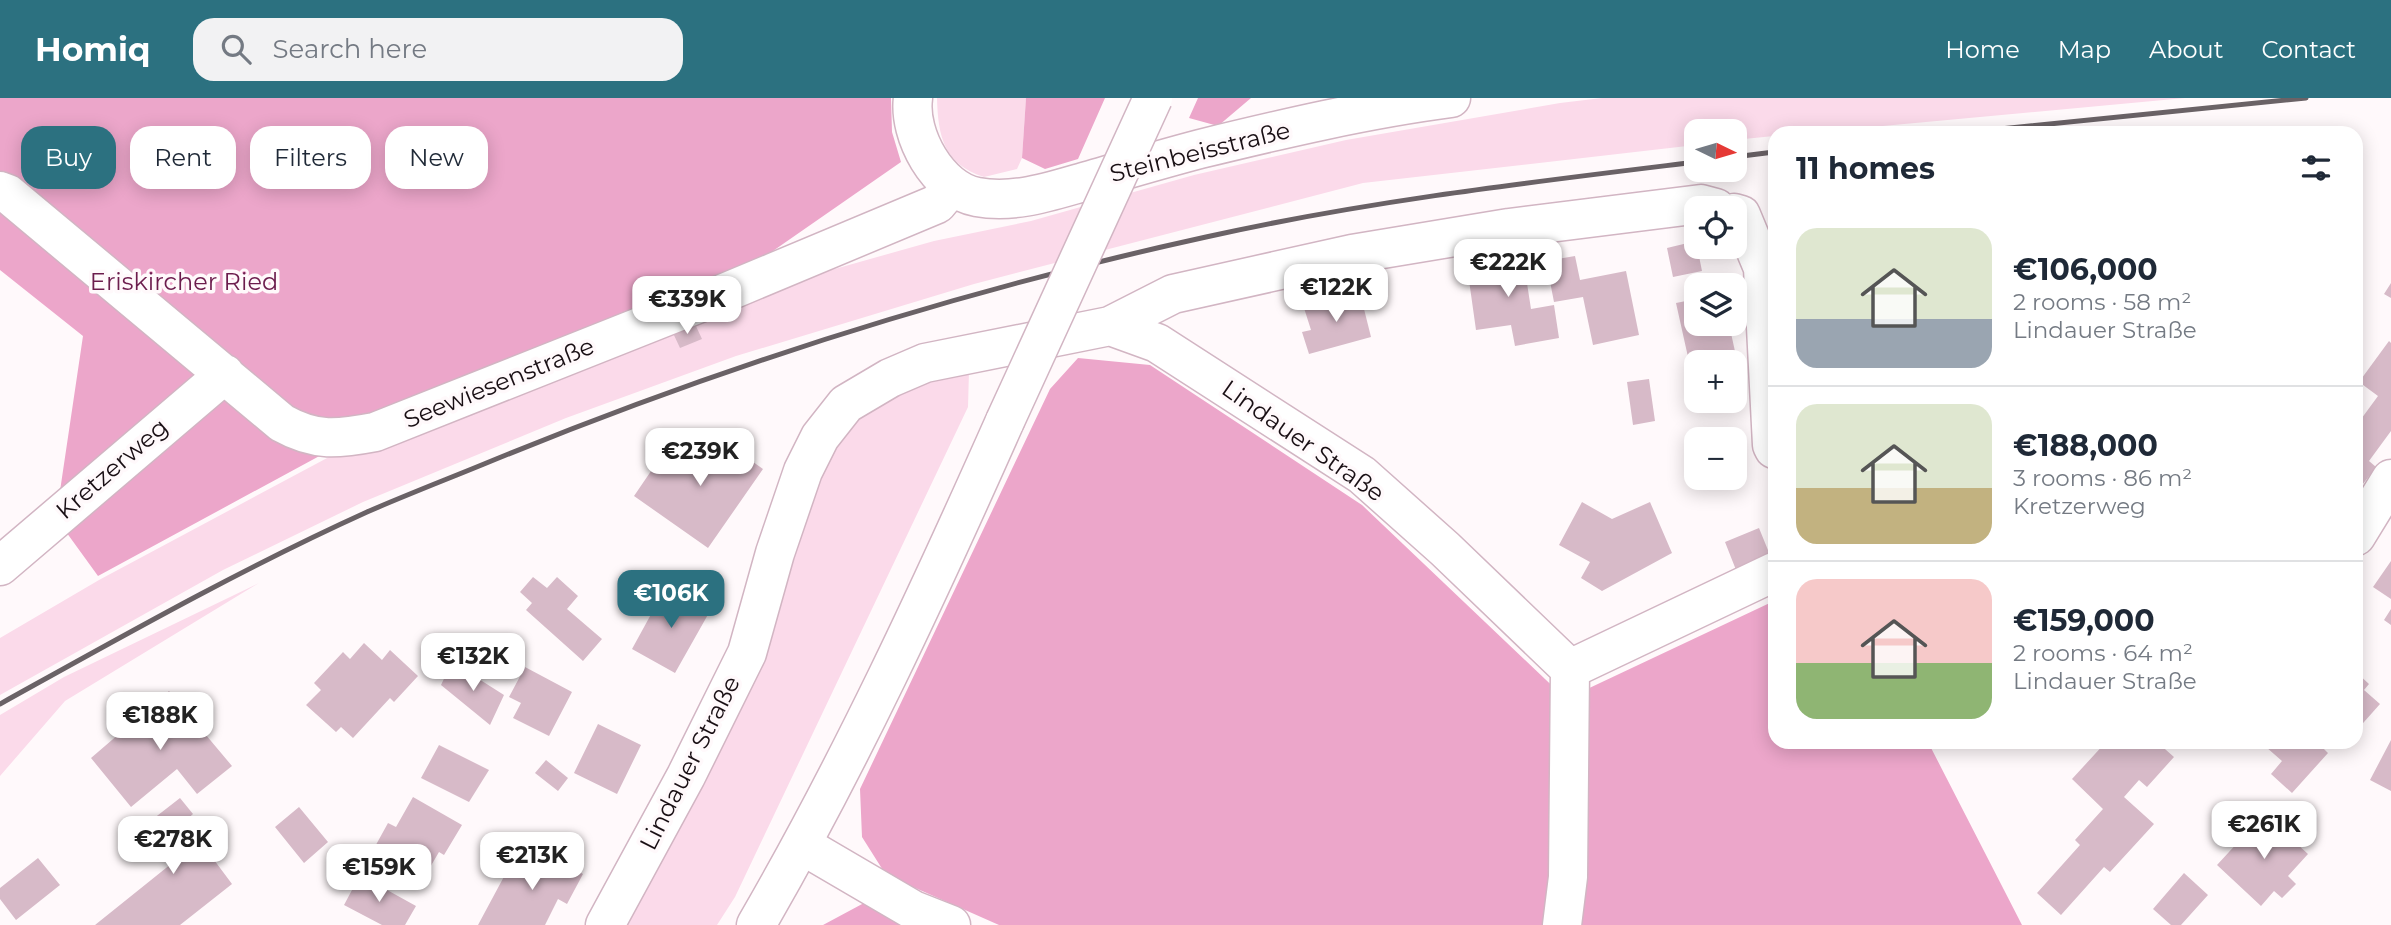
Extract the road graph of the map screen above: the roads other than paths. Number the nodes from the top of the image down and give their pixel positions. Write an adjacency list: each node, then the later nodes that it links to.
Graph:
1 (913, 98): 5 (street)
2 (1153, 98): 17 (street, bridge)
3 (1451, 98): 4 (street, Steinbeisstraße)
4 (1325, 110): 5 (street, Steinbeisstraße)
5 (952, 186): 11 (street, Seewiesenstraße)
6 (0, 191): 11 (street, Seewiesenstraße)
7 (1684, 206): 9 (street, Lindauer Straße)
8 (1747, 229): 10 (street)
9 (1110, 326): 16 (street, Lindauer Straße); 18 (street, Lindauer Straße)
10 (1768, 366)
11 (225, 374): 14 (street, Kretzerweg)
12 (2391, 479): 13 (street)
13 (2363, 525)
14 (0, 566)
15 (1768, 575): 16 (street)
16 (1570, 669): 21 (street)
17 (802, 845): 19 (street); 20 (street)
18 (605, 925)
19 (756, 925)
20 (951, 925)
21 (1562, 925)

